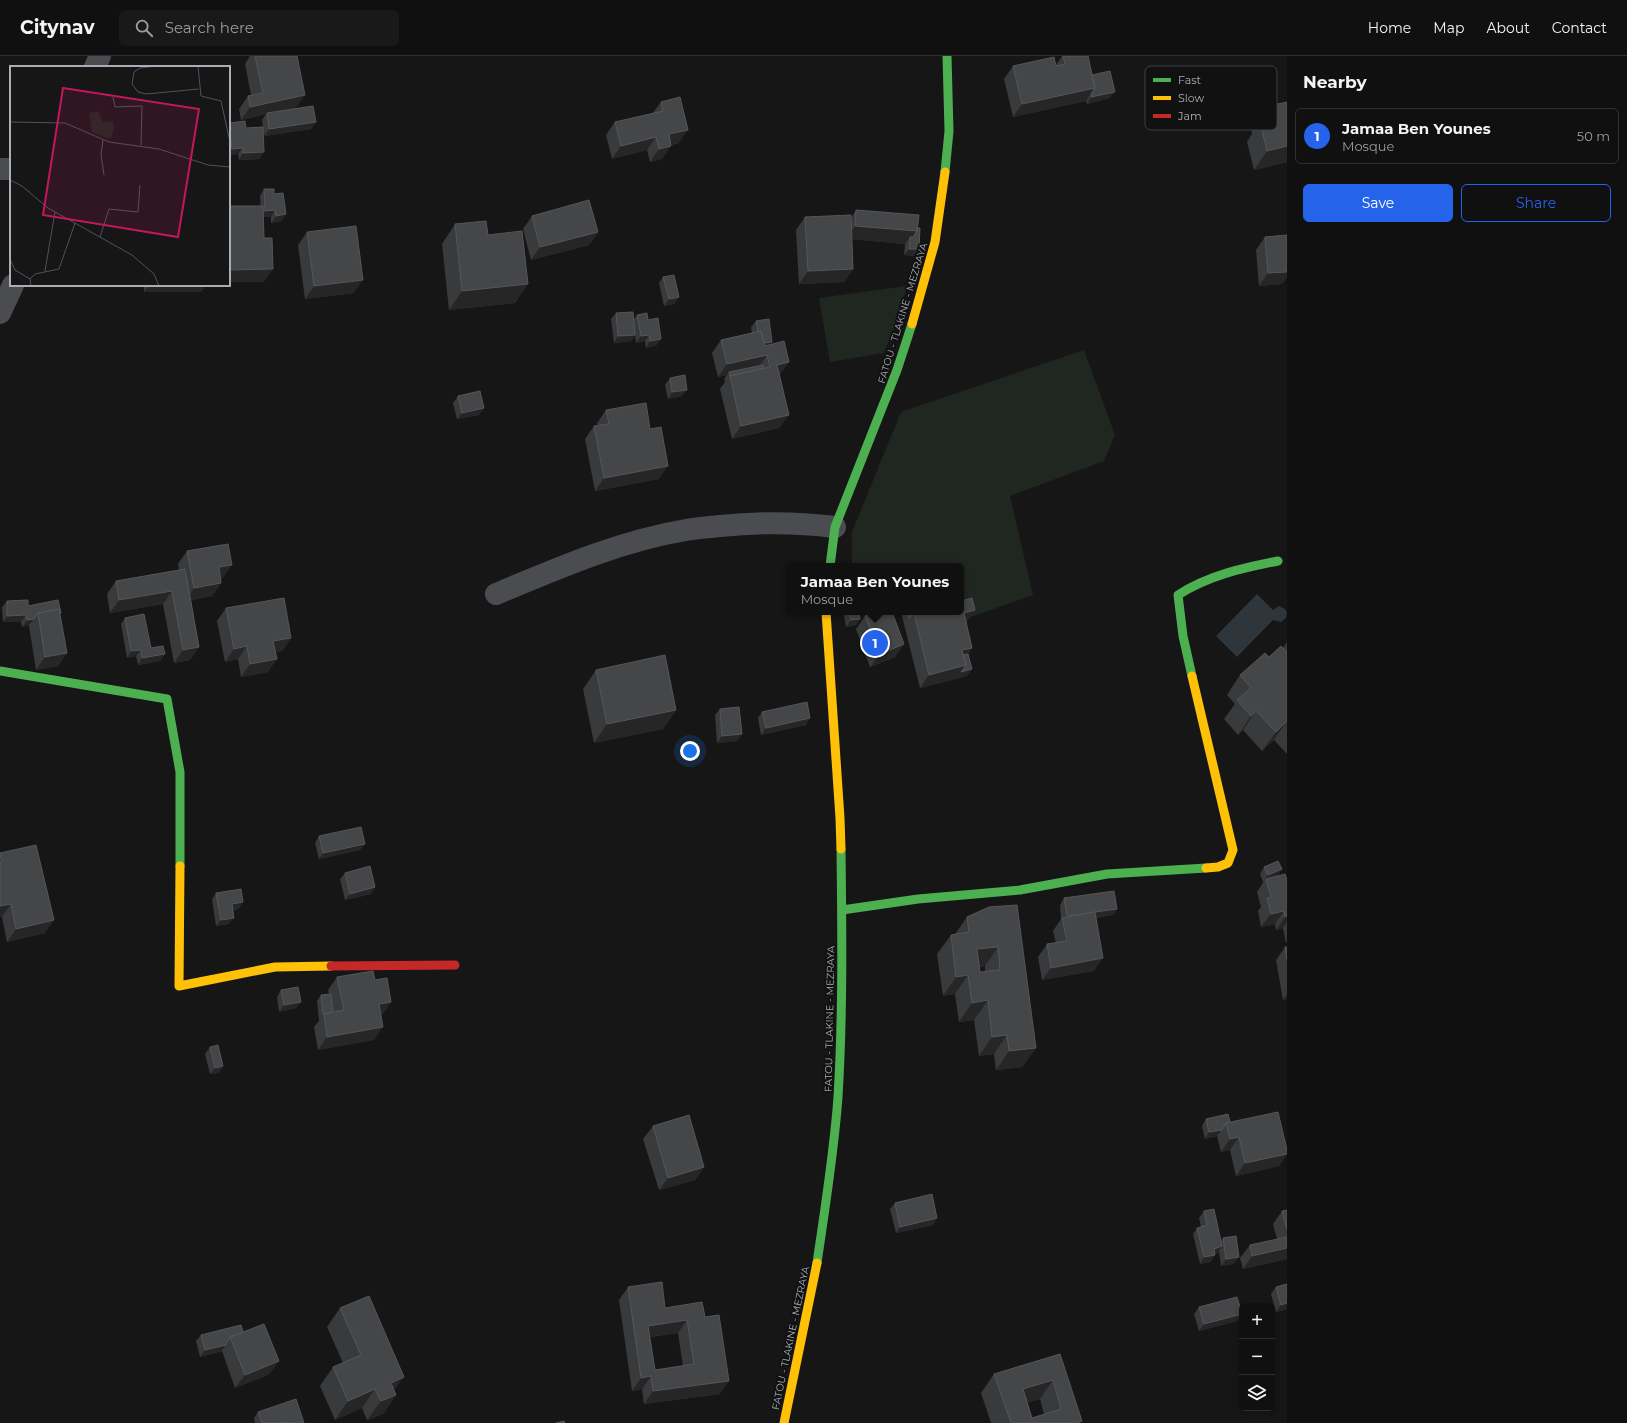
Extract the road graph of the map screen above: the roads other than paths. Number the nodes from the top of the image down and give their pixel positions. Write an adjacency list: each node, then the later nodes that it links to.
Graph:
1 (100, 56): 3 (street)
2 (947, 56): 6 (street, FATOU - TLAKINE - MEZRAYA)
3 (95, 66)
4 (12, 286): 5 (street)
5 (0, 313)
6 (835, 527): 8 (street, FATOU - TLAKINE - MEZRAYA); 9 (street)
7 (1278, 561): 12 (street)
8 (830, 563)
9 (496, 594)
10 (826, 615): 12 (street, FATOU - TLAKINE - MEZRAYA)
11 (0, 671): 13 (street)
12 (842, 910): 14 (street, FATOU - TLAKINE - MEZRAYA)
13 (455, 965)
14 (784, 1423)

